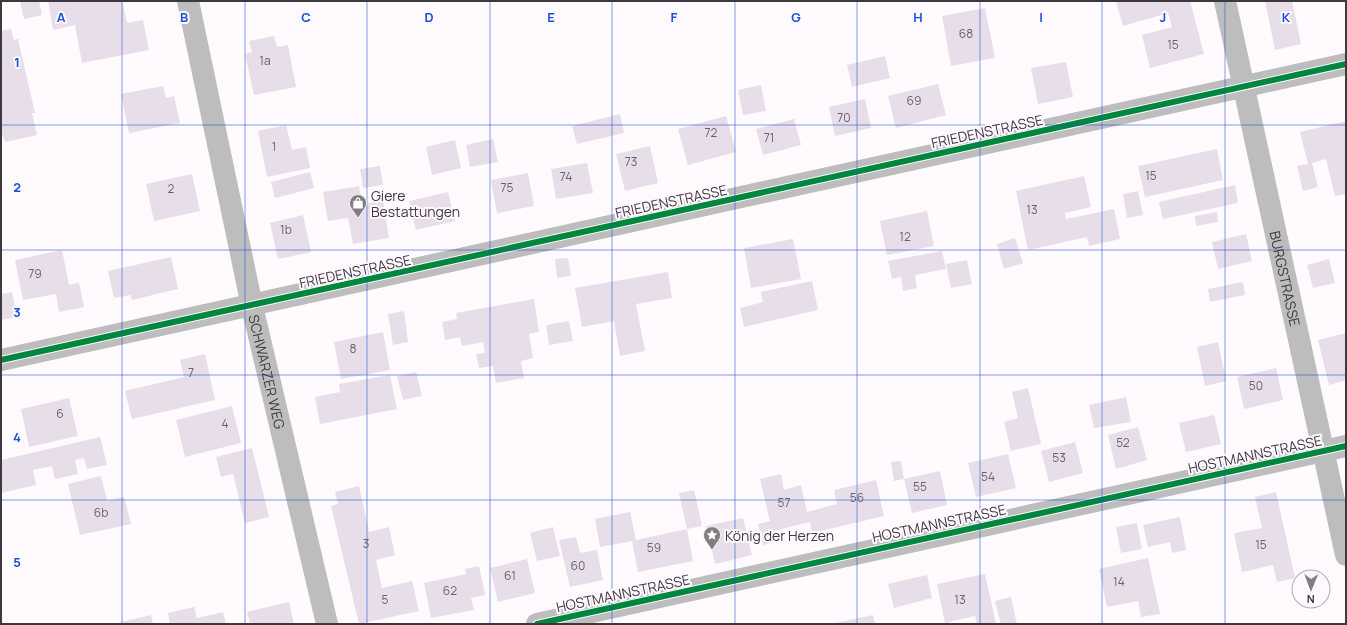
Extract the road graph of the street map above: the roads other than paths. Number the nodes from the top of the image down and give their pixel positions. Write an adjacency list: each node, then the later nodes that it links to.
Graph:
1 (188, 1): 5 (street, SCHWARZER WEG)
2 (1225, 1): 4 (street, BURGSTRASSE)
3 (1346, 64): 4 (street, FRIEDENSTRASSE)
4 (1244, 87): 5 (street, FRIEDENSTRASSE); 8 (street, BURGSTRASSE)
5 (252, 306): 6 (street, FRIEDENSTRASSE); 10 (street, SCHWARZER WEG)
6 (1, 360)
7 (1346, 446): 8 (street, HOSTMANNSTRASSE)
8 (1323, 451): 9 (street, BURGSTRASSE); 11 (street, HOSTMANNSTRASSE)
9 (1346, 555)
10 (327, 624)
11 (537, 624)

